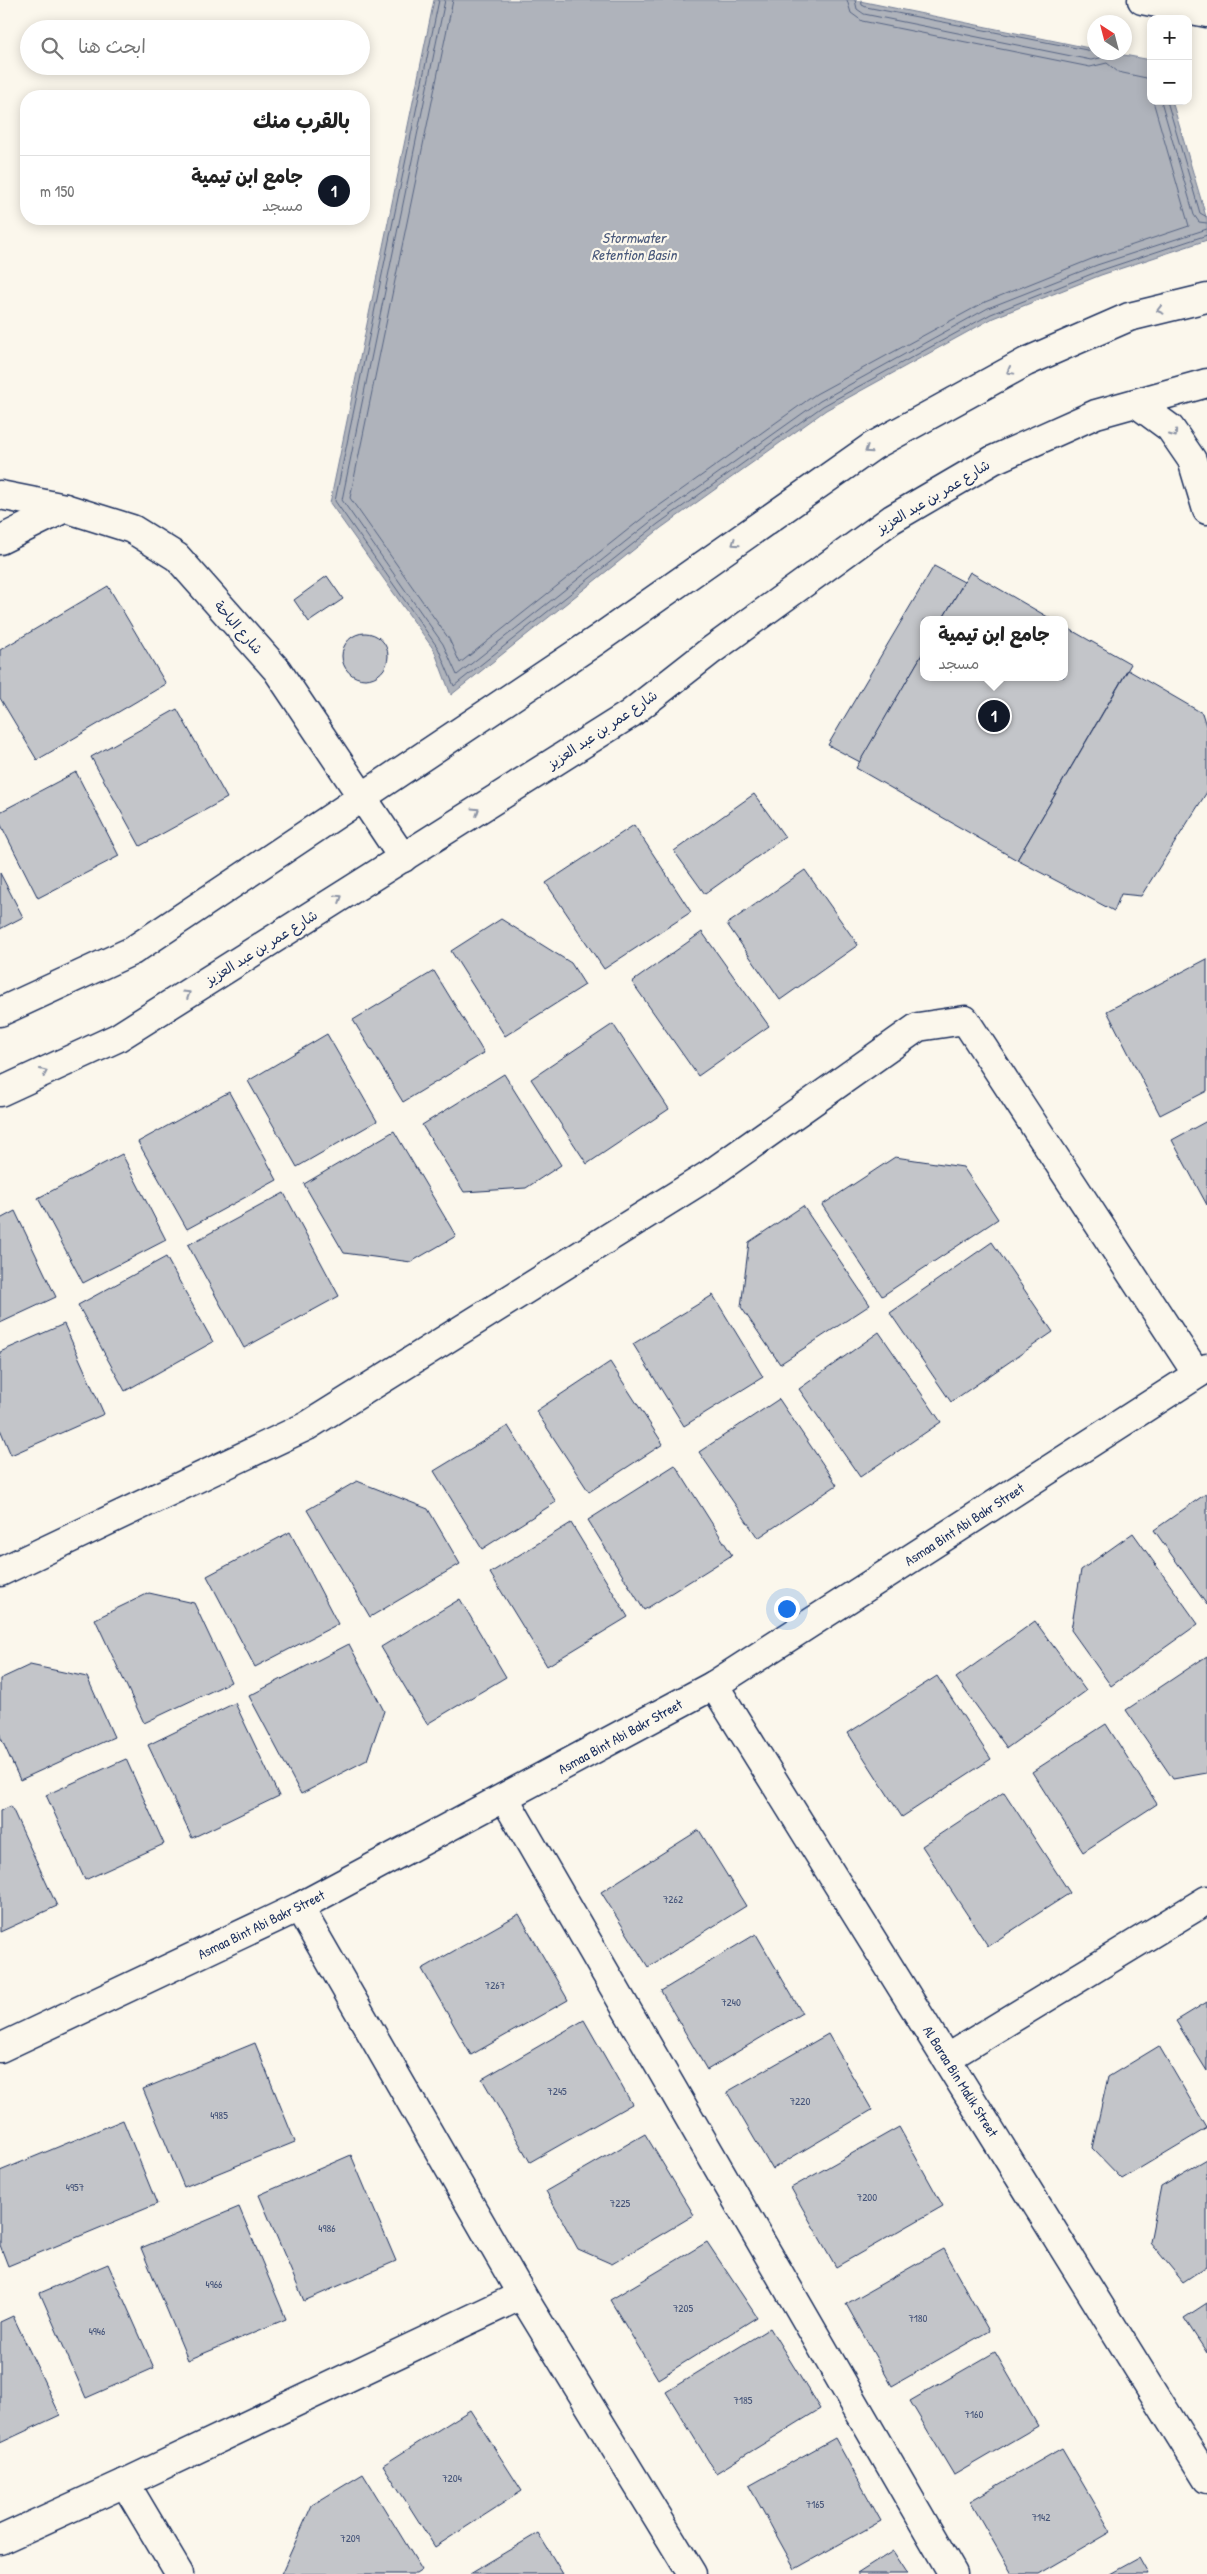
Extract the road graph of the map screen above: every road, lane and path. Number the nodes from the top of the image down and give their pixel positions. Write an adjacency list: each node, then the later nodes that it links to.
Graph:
1 (1142, 0): 2 (street)
2 (1207, 14)
3 (1207, 298): 10 (street, one-way to 10)
4 (1207, 383): 5 (street, شارع عمر بن عبد العزيز)
5 (1136, 404): 8 (street, one-way to 8); 11 (street, شارع عمر بن عبد العزيز, one-way to 5)
6 (0, 495): 7 (street, شارع الباحة)
7 (64, 508): 9 (street); 10 (street, شارع الباحة)
8 (1207, 510)
9 (0, 540)
10 (363, 797): 11 (street, شارع الباحة); 12 (street)
11 (403, 858): 13 (street, شارع عمر بن عبد العزيز, one-way to 11)
12 (0, 1012)
13 (0, 1092)
14 (1202, 1371): 15 (street); 16 (street, Asmaa Bint Abi Bakr Street)
15 (0, 1572)
16 (714, 1685): 17 (street, Asmaa Bint Abi Bakr Street); 21 (street, Al Baraa Bin Malik Street)
17 (505, 1799): 19 (street, Asmaa Bint Abi Bakr Street); 28 (street)
18 (1207, 1900): 21 (street)
19 (299, 1907): 20 (street, Asmaa Bint Abi Bakr Street); 22 (street)
20 (0, 2048)
21 (947, 2058): 23 (street, Al Baraa Bin Malik Street)
22 (522, 2295): 24 (street); 27 (street)
23 (1207, 2479)
24 (125, 2483): 25 (street); 26 (street)
25 (0, 2540)
26 (179, 2574)
27 (692, 2574)
28 (953, 2574)

